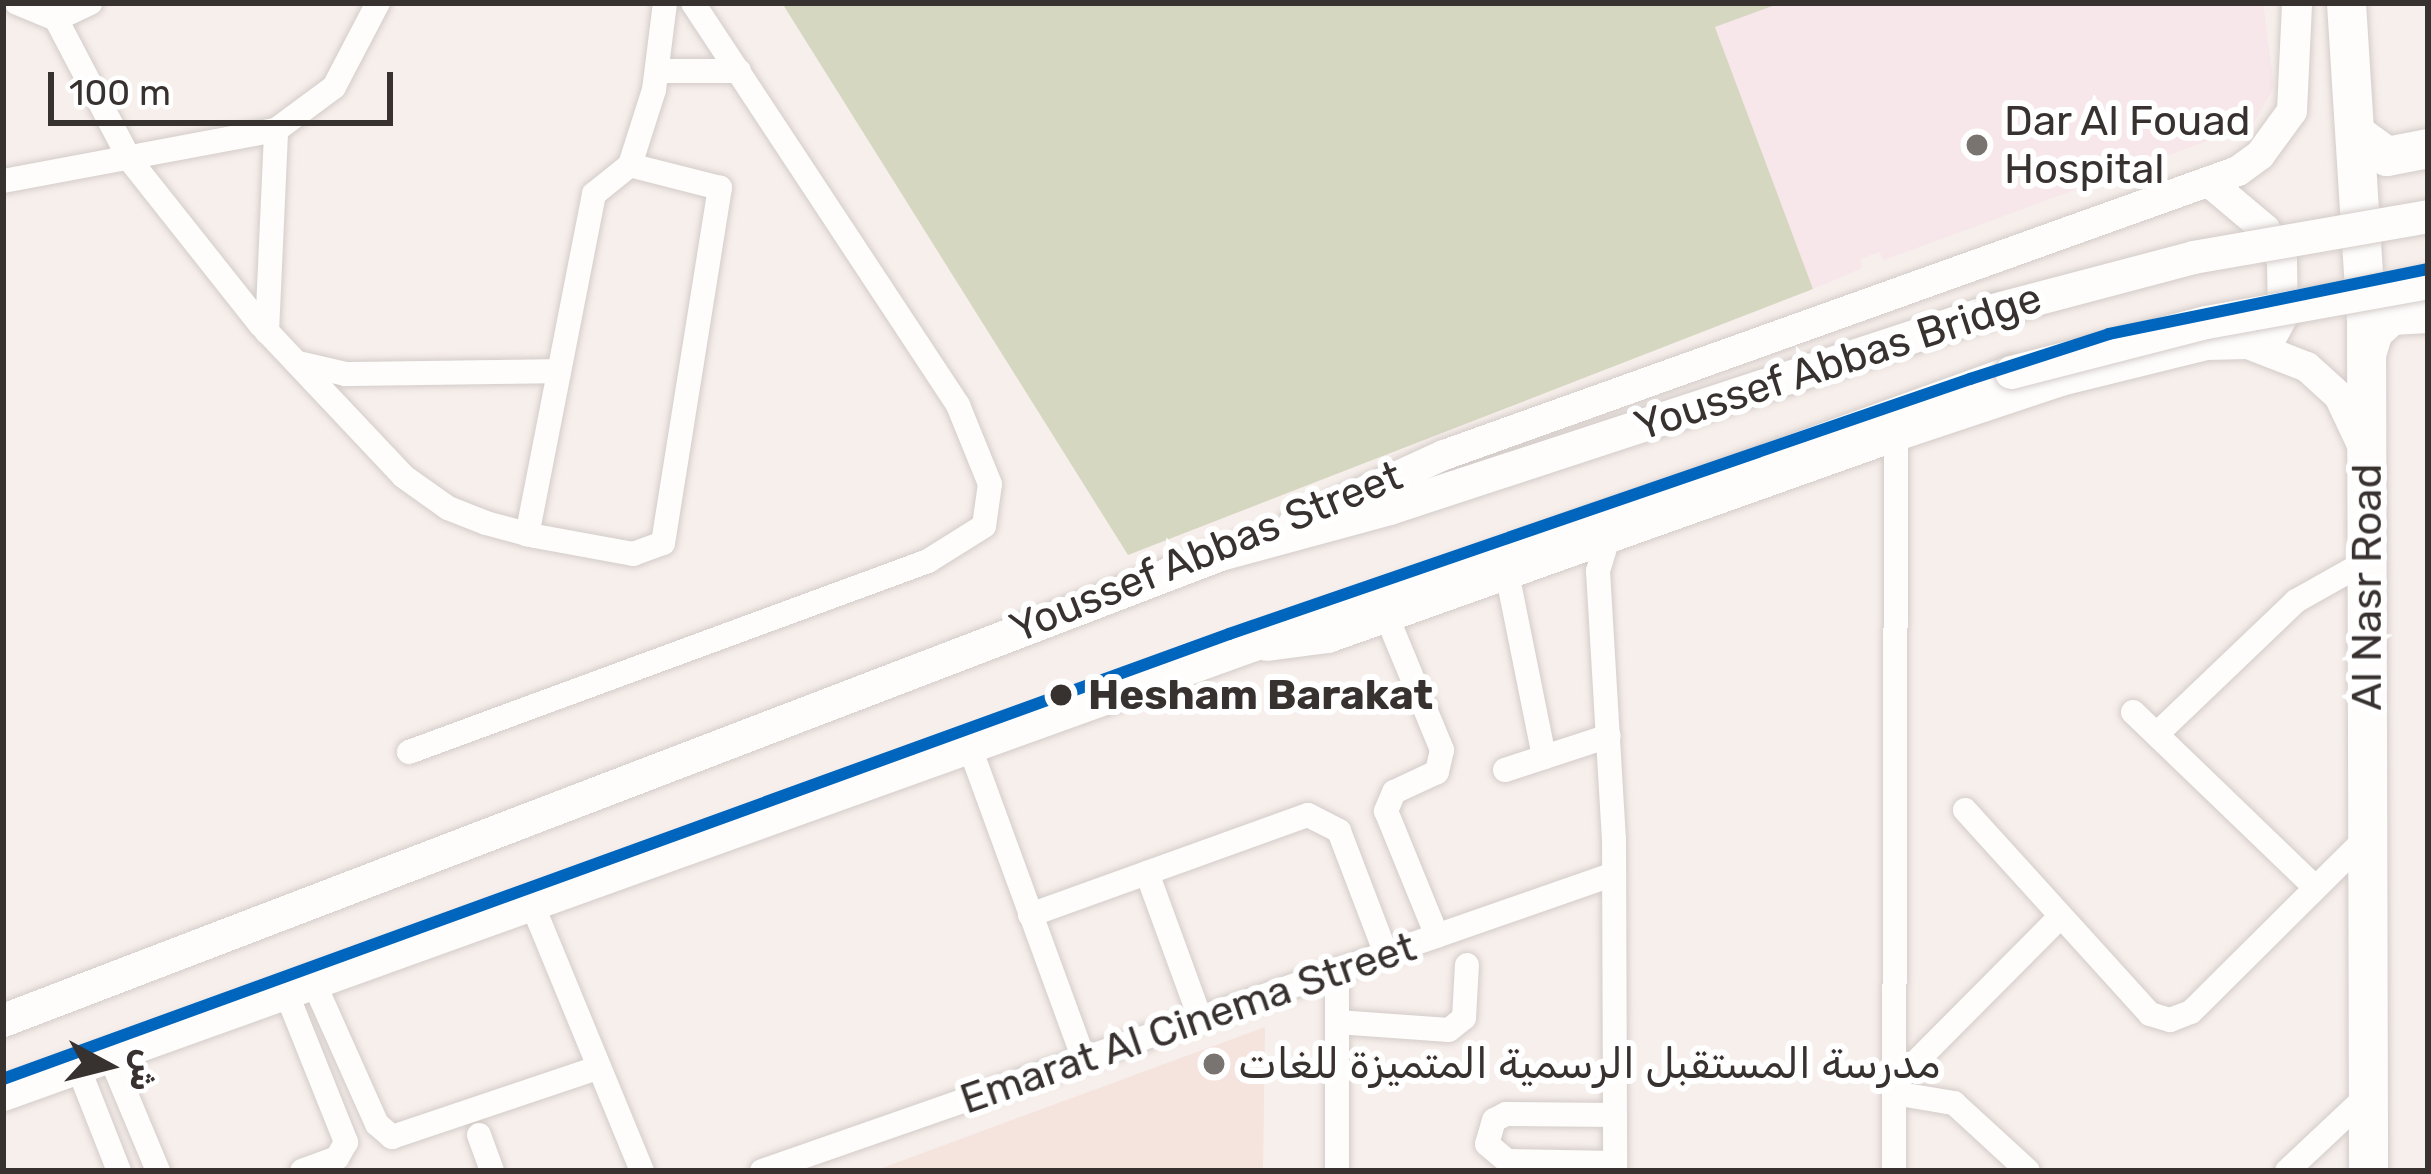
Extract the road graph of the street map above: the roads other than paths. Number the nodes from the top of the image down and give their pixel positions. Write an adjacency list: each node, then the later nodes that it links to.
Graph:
1 (17, 3): 8 (street)
2 (90, 3): 8 (street)
3 (378, 3): 11 (street)
4 (664, 3): 9 (street)
5 (693, 3): 10 (street)
6 (2297, 3): 17 (street, Youssef Abbas Street)
7 (2346, 3): 12 (highway, Al Nasr Road)
8 (56, 19): 14 (street)
9 (658, 71): 10 (street); 15 (street)
10 (739, 71): 39 (street)
11 (276, 130): 14 (street); 21 (street)
12 (2360, 136): 13 (highway); 23 (highway, Al Nasr Road)
13 (2428, 148)
14 (130, 160): 16 (street); 21 (street)
15 (630, 165): 25 (street); 28 (street)
16 (3, 181)
17 (2210, 182): 22 (street); 30 (street, Youssef Abbas Street)
18 (2428, 215): 30 (main road, Youssef Abbas Bridge, bridge)
19 (2428, 282): 34 (main road, Youssef Abbas Bridge, bridge)
20 (2428, 313): 23 (highway)
21 (267, 332): 24 (street)
22 (2266, 348): 26 (street); 27 (street)
23 (2366, 354): 27 (highway, Al Nasr Road)
24 (296, 362): 25 (street); 28 (street)
25 (556, 371): 28 (street)
26 (1896, 436): 29 (street); 61 (street)
27 (2367, 477): 31 (highway, Al Nasr Road)
28 (527, 533)
29 (1610, 535): 32 (street); 37 (street)
30 (1256, 541): 56 (main road, Youssef Abbas Street)
31 (2367, 561): 36 (street); 43 (highway, Al Nasr Road)
32 (1507, 573): 33 (street); 40 (street)
33 (1387, 616): 34 (street); 50 (street)
34 (1248, 644): 38 (main road)
35 (2133, 712): 36 (street)
36 (2159, 731): 46 (street)
37 (1609, 736): 40 (street); 45 (street)
38 (970, 748): 47 (main road); 48 (street)
39 (409, 752)
40 (1544, 758): 41 (street)
41 (1505, 770)
42 (1965, 810): 49 (street)
43 (2368, 836): 46 (street); 63 (highway, Al Nasr Road)
44 (1147, 873): 48 (street); 51 (street); 55 (street)
45 (1614, 874): 50 (street, Emarat Al Cinema Street); 64 (street)
46 (2314, 886): 49 (street)
47 (532, 904): 54 (main road); 60 (street)
48 (1030, 915): 58 (street)
49 (2058, 919): 61 (street)
50 (1437, 936): 51 (street, Emarat Al Cinema Street)
51 (1386, 954): 53 (street, Emarat Al Cinema Street)
52 (1467, 965): 57 (street)
53 (1337, 969): 55 (street, Emarat Al Cinema Street); 57 (street)
54 (299, 986): 59 (main road); 60 (street); 70 (street)
55 (1200, 1018): 58 (street, Emarat Al Cinema Street)
56 (3, 1020)
57 (1337, 1022): 74 (street)
58 (1084, 1059): 73 (street, Emarat Al Cinema Street)
59 (94, 1062): 62 (main road); 68 (street); 69 (street)
60 (597, 1068): 72 (street)
61 (1894, 1088): 75 (street); 76 (street)
62 (3, 1094)
63 (2367, 1096): 77 (street); 78 (highway, Al Nasr Road)
64 (1615, 1115): 66 (street); 67 (street)
65 (478, 1135): 71 (street)
66 (1485, 1163): 67 (street)
67 (1616, 1167)
68 (119, 1171)
69 (158, 1171)
70 (302, 1171)
71 (492, 1171)
72 (643, 1171)
73 (762, 1171)
74 (1337, 1171)
75 (1894, 1171)
76 (2028, 1171)
77 (2287, 1171)
78 (2368, 1171)

